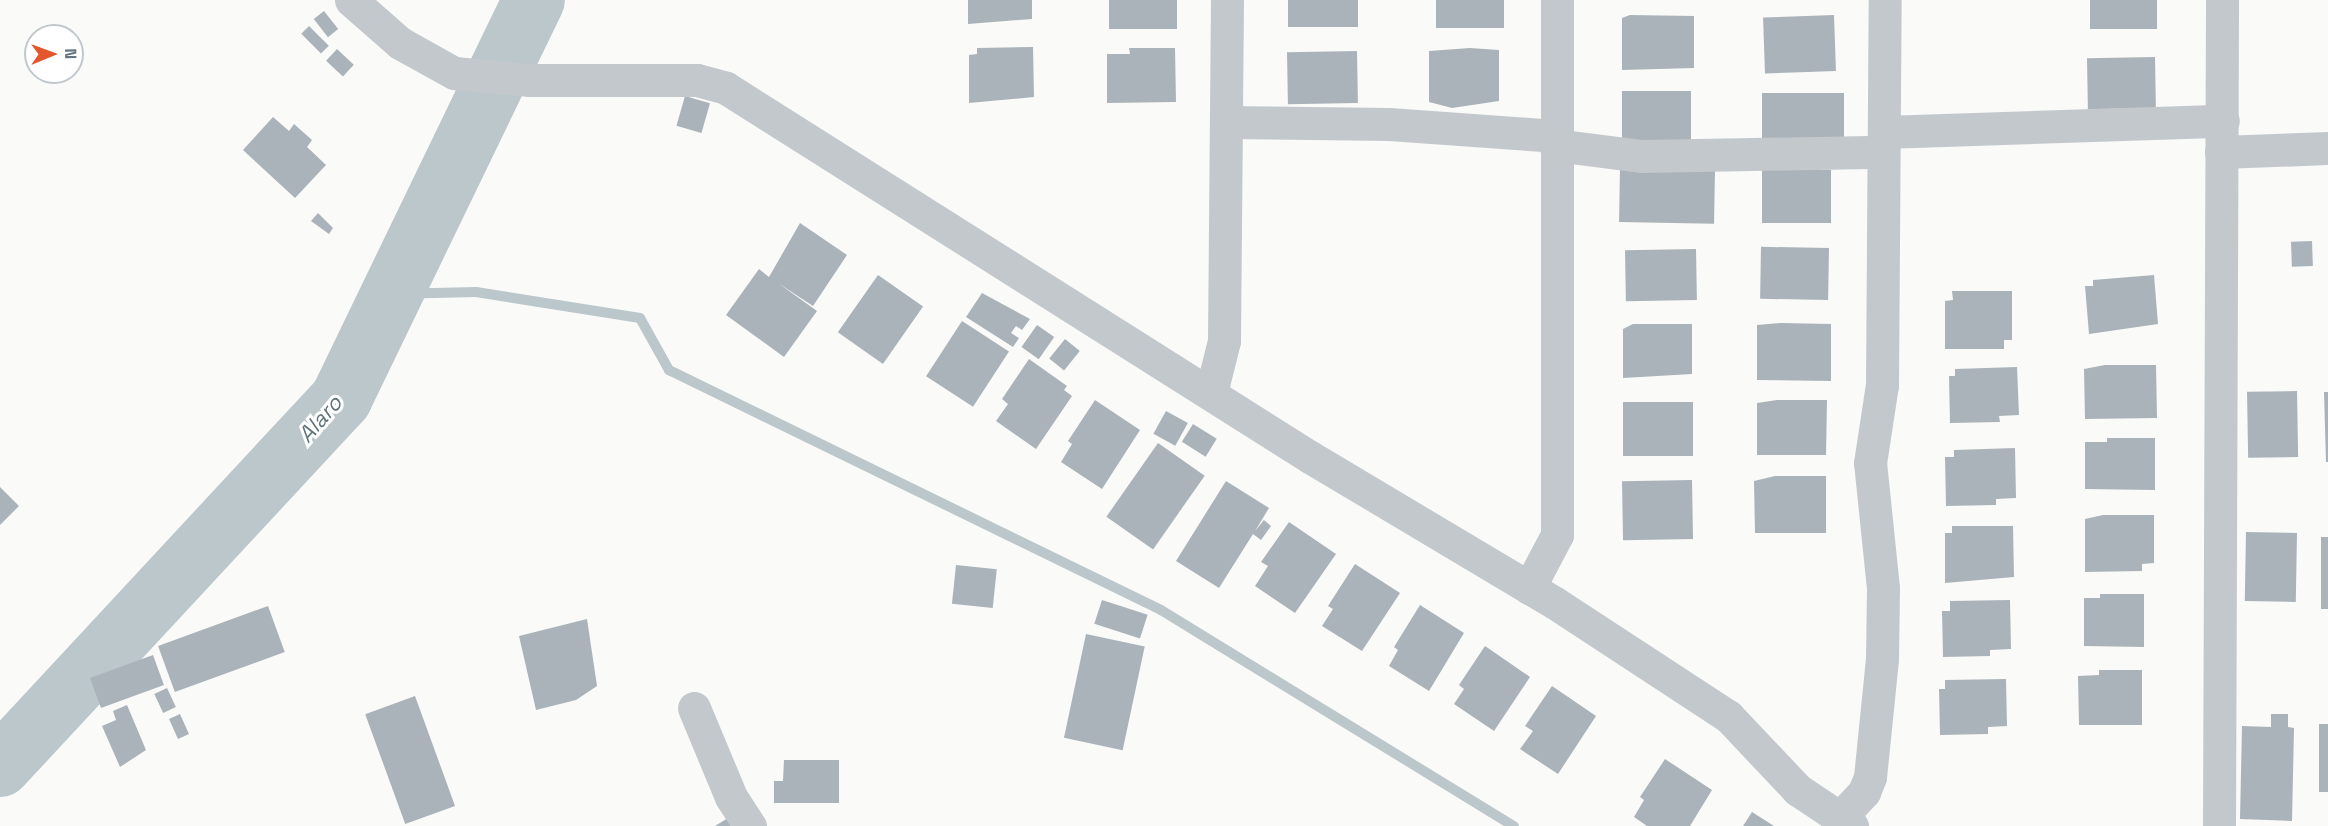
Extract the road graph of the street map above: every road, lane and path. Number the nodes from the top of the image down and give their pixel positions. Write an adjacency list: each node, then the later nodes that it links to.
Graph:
1 (351, 0): 11 (street)
2 (1227, 0): 6 (street)
3 (1557, 0): 8 (street)
4 (1885, 0): 9 (street)
5 (2222, 0): 7 (street)
6 (1226, 122): 8 (street); 11 (street)
7 (2222, 136): 9 (street); 10 (street); 16 (street)
8 (1555, 140): 9 (street); 12 (street)
9 (1883, 142): 14 (street)
10 (2328, 148)
11 (1211, 393): 12 (street)
12 (1530, 588): 14 (street)
13 (694, 708): 15 (street)
14 (1845, 823)
15 (750, 826)
16 (2218, 826)

